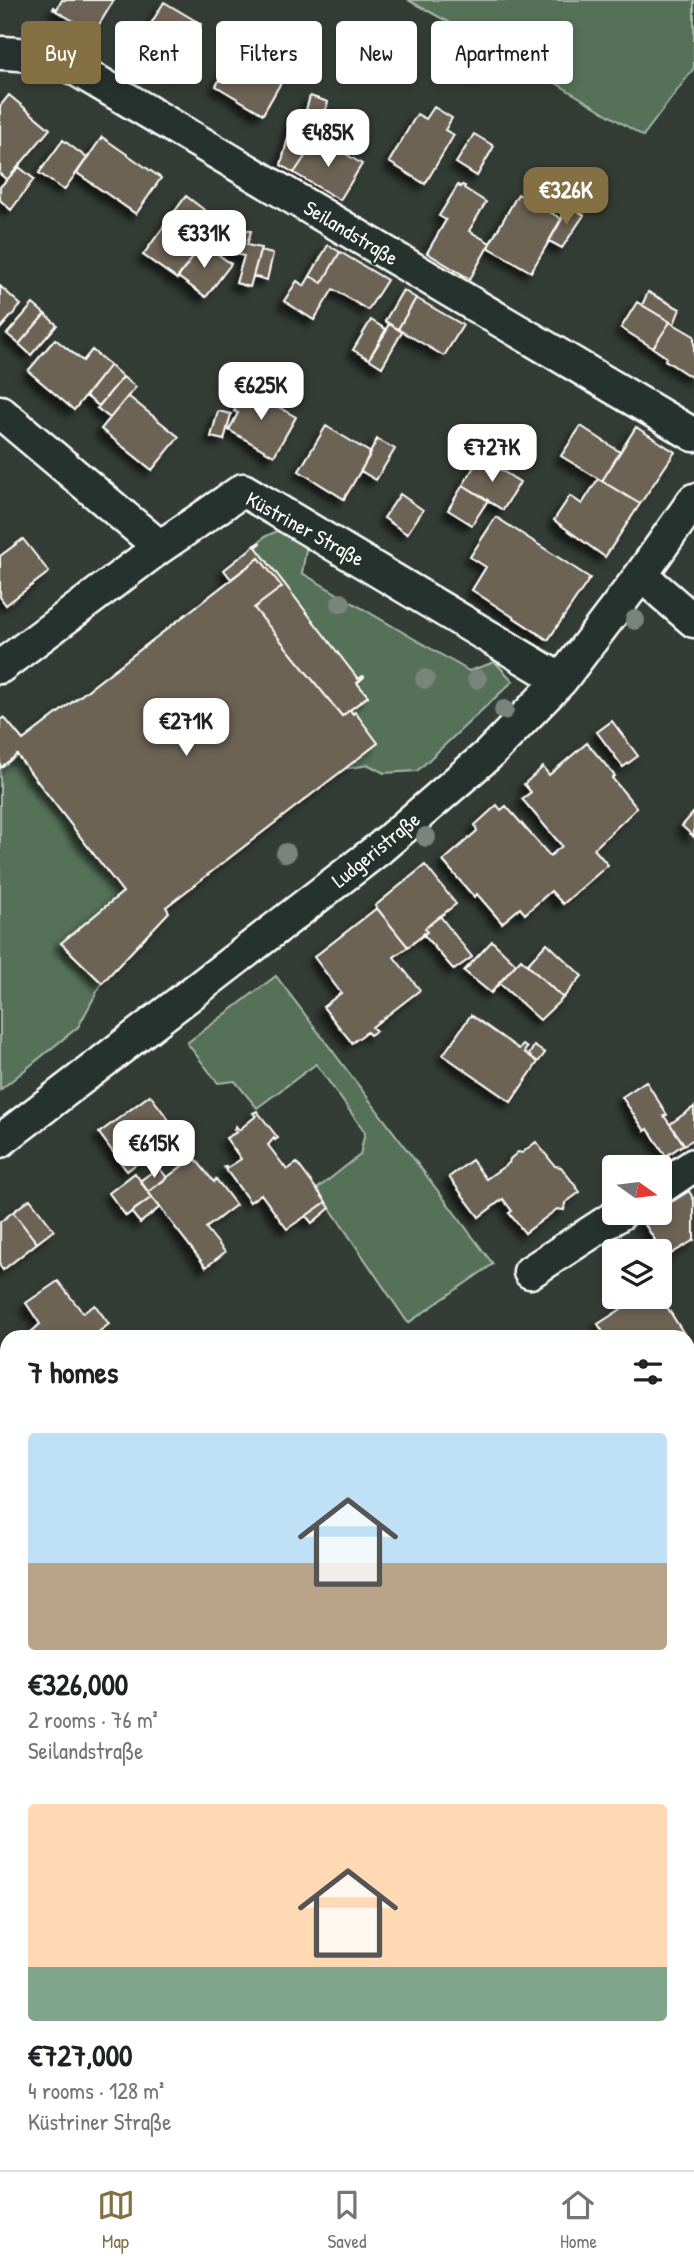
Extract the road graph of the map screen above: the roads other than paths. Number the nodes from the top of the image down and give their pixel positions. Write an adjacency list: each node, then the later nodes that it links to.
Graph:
1 (0, 53): 3 (street, Seilandstraße)
2 (0, 412): 5 (street)
3 (694, 435)
4 (694, 500): 6 (street, Ludgeristraße)
5 (160, 547): 8 (street); 9 (street, Küstriner Straße)
6 (641, 575): 7 (street); 9 (street, Ludgeristraße)
7 (694, 621)
8 (0, 667)
9 (561, 680): 10 (street, Ludgeristraße)
10 (0, 1141)
11 (694, 1165): 12 (street)
12 (672, 1180)
13 (602, 1225): 14 (street)
14 (530, 1272)

